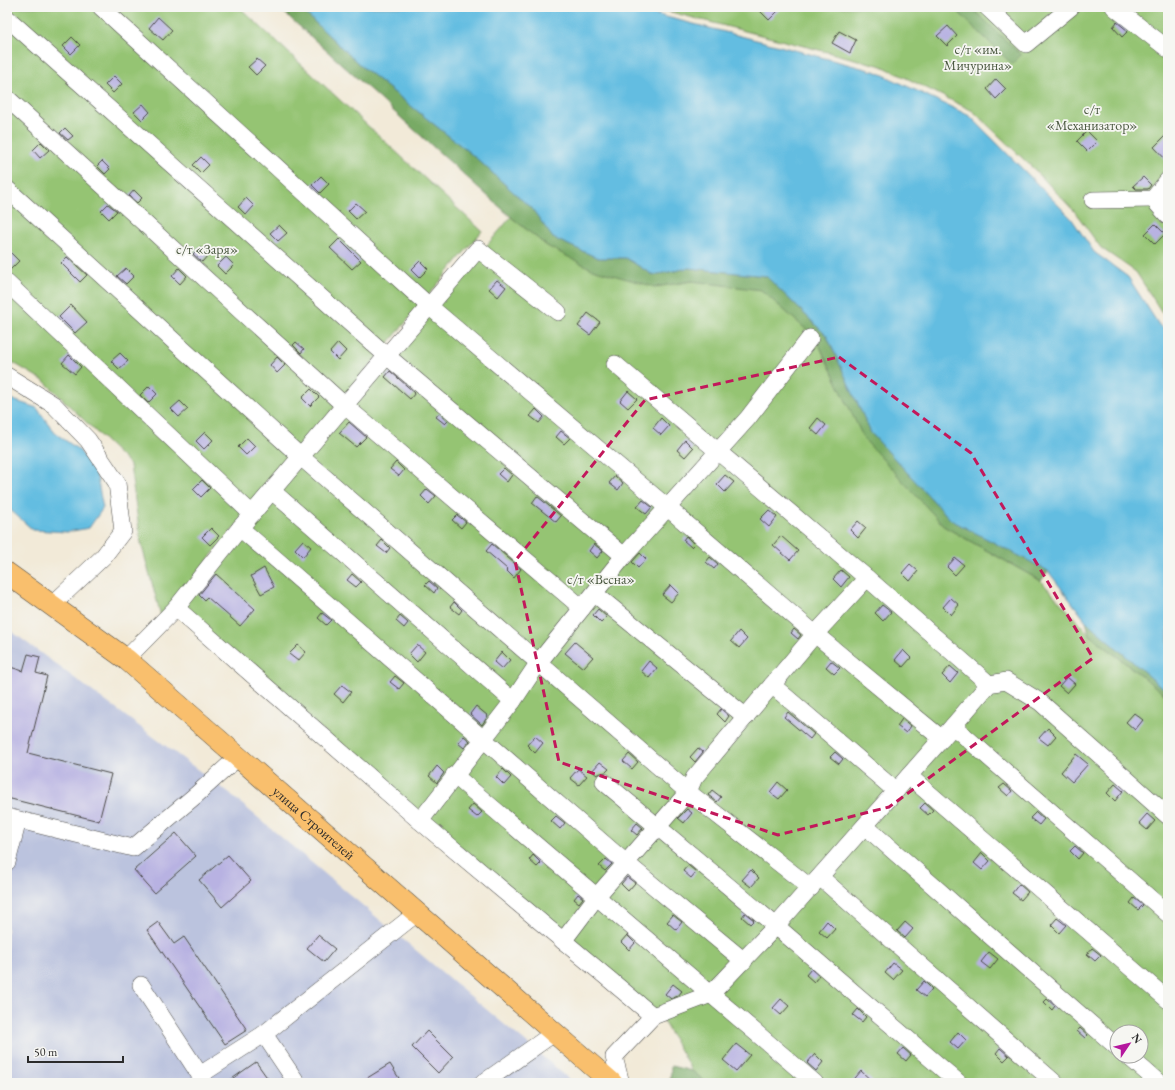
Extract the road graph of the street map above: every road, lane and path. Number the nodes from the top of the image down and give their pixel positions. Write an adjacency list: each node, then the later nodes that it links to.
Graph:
1 (101, 7): 14 (lane)
2 (987, 7): 3 (lane)
3 (1071, 7)
4 (1114, 7): 6 (lane)
5 (7, 18): 17 (lane)
6 (1168, 49)
7 (7, 98): 20 (lane)
8 (1168, 180): 10 (lane)
9 (7, 189): 22 (lane)
10 (1154, 199): 11 (lane); 12 (lane)
11 (1093, 200)
12 (1168, 216)
13 (7, 283): 25 (lane)
14 (429, 306): 15 (lane); 17 (lane); 24 (lane)
15 (558, 312)
16 (810, 338): 21 (lane)
17 (387, 356): 20 (lane); 27 (lane)
18 (615, 364): 21 (lane)
19 (7, 376): 31 (lane)
20 (344, 406): 22 (lane); 33 (lane)
21 (718, 451): 24 (lane); 29 (lane)
22 (300, 457): 23 (lane); 36 (lane)
23 (272, 491): 25 (lane); 39 (lane)
24 (668, 508): 27 (lane); 34 (lane)
25 (252, 514): 26 (lane)
26 (240, 528): 32 (lane); 42 (lane)
27 (624, 556): 30 (lane)
28 (7, 573): 31 (main road, улица Строителей)
29 (868, 578): 34 (lane); 37 (lane)
30 (594, 594): 33 (lane); 40 (lane)
31 (52, 605): 35 (main road, улица Строителей)
32 (176, 608): 35 (lane); 51 (lane)
33 (582, 608): 36 (lane)
34 (815, 634): 38 (lane); 41 (lane)
35 (126, 660): 43 (main road, улица Строителей)
36 (539, 662): 39 (lane); 48 (lane)
37 (989, 684): 41 (lane); 49 (lane)
38 (772, 685): 40 (lane); 47 (lane)
39 (513, 701): 42 (lane)
40 (746, 717): 48 (lane)
41 (947, 733): 45 (lane); 59 (lane)
42 (483, 739): 44 (lane); 55 (lane)
43 (238, 757): 50 (lane); 58 (main road, улица Строителей)
44 (454, 775): 51 (lane); 57 (lane)
45 (909, 776): 47 (lane); 65 (lane)
46 (604, 782): 53 (lane)
47 (896, 791): 52 (lane)
48 (688, 792): 53 (lane); 56 (lane)
49 (1168, 816)
50 (12, 819): 54 (lane)
51 (420, 821): 61 (lane)
52 (865, 826): 56 (lane); 69 (lane)
53 (659, 827): 55 (lane); 60 (lane)
54 (7, 862)
55 (626, 863): 57 (lane); 62 (lane)
56 (816, 882): 60 (lane); 77 (lane)
57 (597, 896): 61 (lane); 64 (lane)
58 (416, 913): 67 (main road, улица Строителей); 68 (lane)
59 (1168, 914)
60 (776, 926): 62 (lane); 76 (lane)
61 (563, 941): 66 (lane)
62 (744, 961): 64 (lane)
63 (141, 985): 68 (lane)
64 (711, 994): 66 (lane); 75 (lane)
65 (1168, 1000)
66 (653, 1016): 74 (lane)
67 (554, 1033): 72 (lane); 73 (main road, улица Строителей)
68 (264, 1034): 71 (lane)
69 (1109, 1040)
70 (1137, 1064): 78 (lane)
71 (297, 1083)
72 (483, 1083)
73 (612, 1083)
74 (621, 1083)
75 (815, 1083)
76 (960, 1083)
77 (1055, 1083)
78 (1159, 1083)

